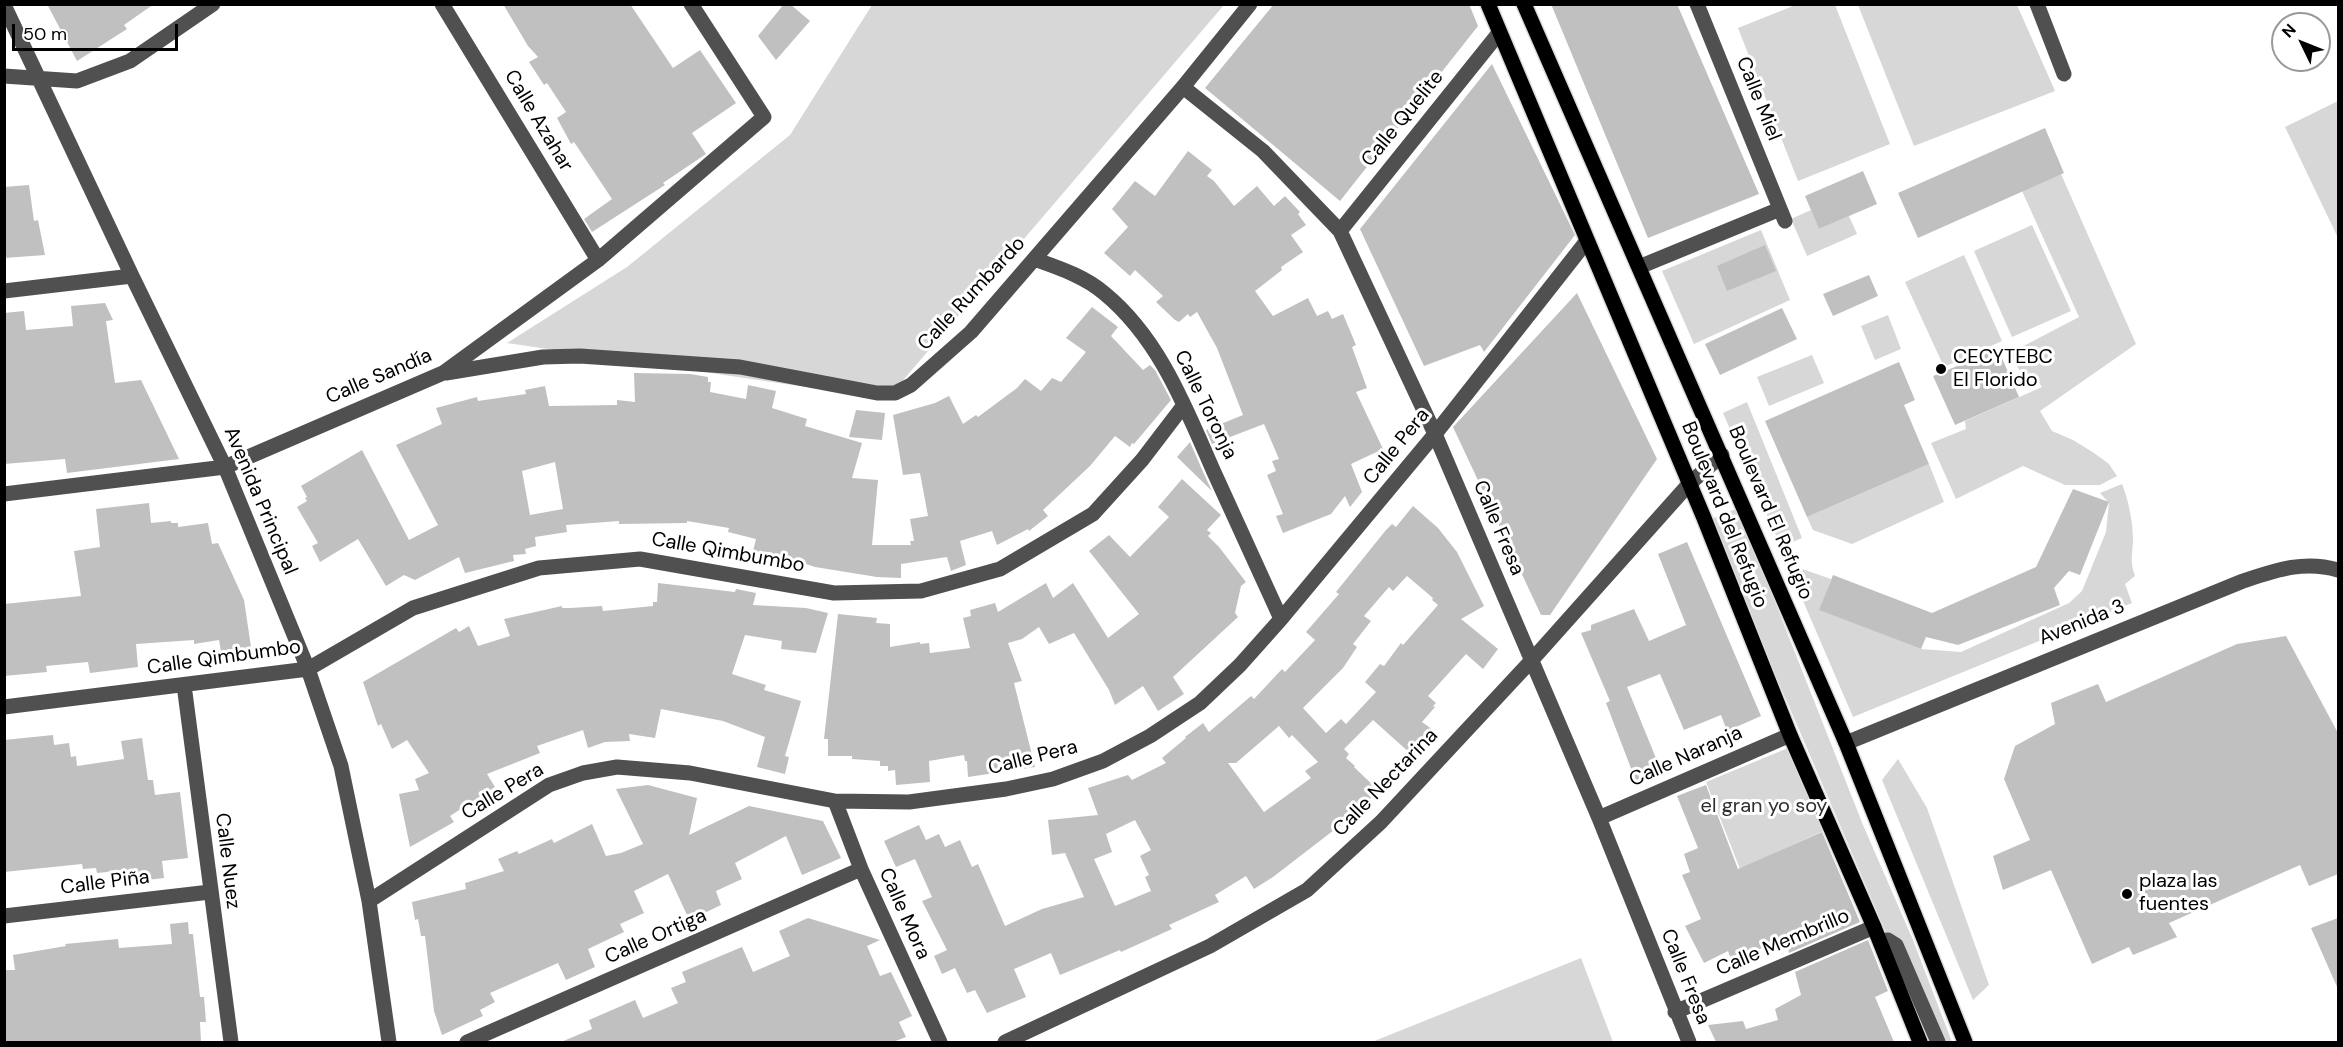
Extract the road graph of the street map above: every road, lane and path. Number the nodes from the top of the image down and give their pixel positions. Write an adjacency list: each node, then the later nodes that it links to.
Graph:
1 (213, 4): 13 (street)
2 (442, 4): 18 (street, Calle Azahar)
3 (691, 4): 18 (street, Calle Sandía)
4 (1250, 4): 14 (street, Calle Rumbardo)
5 (1488, 4): 10 (main road, Boulevard del Refugio)
6 (1524, 4): 19 (main road, Boulevard El Refugio)
7 (1697, 4): 19 (street, Calle Miel)
8 (2037, 4): 11 (street)
9 (4, 5): 13 (street, Avenida Principal)
10 (1499, 33): 15 (street, Calle Quelite); 16 (main road, Boulevard del Refugio)
11 (2064, 74)
12 (4, 76): 13 (street)
13 (39, 78): 20 (street, Avenida Principal)
14 (1183, 87): 15 (street, Calle Fresa); 17 (street, Calle Rumbardo)
15 (1340, 231): 24 (street, Calle Fresa)
16 (1586, 242): 24 (street, Calle Pera); 27 (main road, Boulevard del Refugio)
17 (1034, 259): 22 (street, Calle Rumbardo); 23 (street, Calle Toronja)
18 (598, 260): 22 (street, Calle Sandía)
19 (1639, 267): 25 (main road, Boulevard El Refugio)
20 (132, 276): 21 (street); 26 (street, Avenida Principal)
21 (4, 291)
22 (443, 374): 26 (street, Calle Sandía)
23 (1184, 405): 30 (street, Calle Toronja); 32 (street, Calle Qimbumbo)
24 (1435, 434): 30 (street, Calle Pera); 31 (street, Calle Fresa)
25 (1722, 455): 27 (street, Calle Nectarina); 36 (main road, Boulevard El Refugio)
26 (225, 467): 28 (street, Calle Sandía); 32 (street, Avenida Principal)
27 (1689, 484): 31 (street, Calle Nectarina); 35 (main road, Boulevard del Refugio)
28 (4, 494)
29 (2338, 570): 36 (street, Avenida 3)
30 (1281, 620): 37 (street, Calle Pera)
31 (1531, 661): 38 (street, Calle Fresa); 49 (street, Calle Nectarina)
32 (308, 669): 33 (street, Calle Qimbumbo); 41 (street, Avenida Principal)
33 (184, 685): 34 (street, Calle Qimbumbo); 40 (street, Calle Nuez)
34 (4, 707)
35 (1790, 735): 38 (street, Calle Naranja); 43 (main road, Boulevard del Refugio)
36 (1846, 743): 53 (main road, Boulevard El Refugio)
37 (835, 801): 39 (street, Calle Mora); 41 (street, Calle Pera)
38 (1599, 818): 44 (street, Calle Fresa)
39 (861, 869): 47 (street, Calle Ortiga); 48 (street, Calle Mora)
40 (210, 892): 42 (street, Calle Piña); 45 (street, Calle Nuez)
41 (369, 901): 46 (street, Avenida Principal)
42 (4, 916)
43 (1877, 934): 44 (street, Calle Membrillo); 51 (main road, Boulevard del Refugio); 52 (street)
44 (1676, 1012): 50 (street, Calle Fresa)
45 (231, 1042)
46 (389, 1042)
47 (467, 1042)
48 (940, 1042)
49 (1005, 1042)
50 (1689, 1042)
51 (1920, 1042)
52 (1938, 1042)
53 (1965, 1042)

